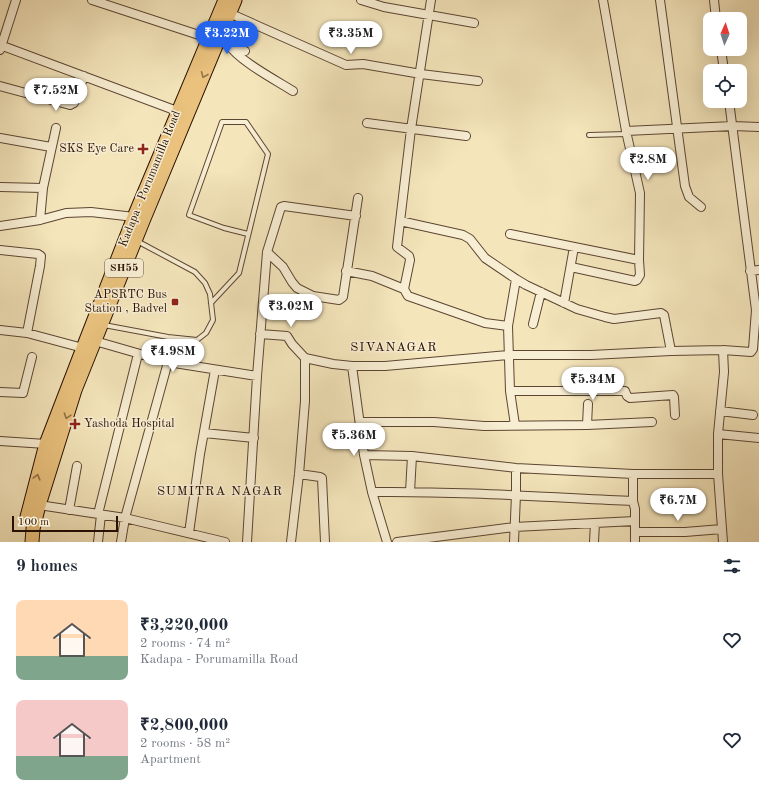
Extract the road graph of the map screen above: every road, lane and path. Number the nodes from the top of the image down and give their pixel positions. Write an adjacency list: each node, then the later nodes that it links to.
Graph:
1 (16, 0): 15 (street)
2 (92, 0): 14 (street)
3 (225, 0): 14 (main road, Kadapa - Porumamilla Road)
4 (235, 0): 11 (main road, SH55)
5 (360, 0): 12 (street)
6 (431, 0): 12 (street)
7 (603, 0): 30 (street)
8 (660, 0): 29 (street)
9 (714, 0): 10 (street)
10 (715, 12)
11 (229, 13): 14 (main road, SH55); 17 (street)
12 (428, 16): 13 (street); 17 (street)
13 (474, 23)
14 (219, 40): 16 (street); 21 (street); 23 (main road, Kadapa - Porumamilla Road); 46 (main road, SH55, one-way to 46)
15 (0, 47): 18 (street)
16 (245, 51)
17 (420, 74): 19 (street); 28 (street)
18 (84, 76): 20 (street); 23 (street)
19 (478, 81)
20 (0, 86)
21 (293, 91)
22 (730, 108): 25 (street)
23 (178, 111): 40 (main road, Kadapa - Porumamilla Road)
24 (367, 123): 28 (street)
25 (732, 126): 26 (street); 29 (street); 54 (street)
26 (759, 127)
27 (56, 128): 34 (street)
28 (411, 129): 32 (street); 42 (street)
29 (677, 129): 30 (street); 38 (street)
30 (626, 132): 31 (lane); 50 (street)
31 (589, 134)
32 (466, 136)
33 (0, 138): 34 (street)
34 (51, 147): 36 (street)
35 (0, 187): 36 (street)
36 (43, 188): 41 (street)
37 (358, 198): 39 (street)
38 (701, 207)
39 (356, 216): 49 (street); 53 (street)
40 (134, 217): 41 (street); 67 (main road, Kadapa - Porumamilla Road)
41 (40, 220): 43 (street)
42 (400, 221): 55 (street); 56 (street)
43 (0, 226)
44 (248, 234): 44 (lane); 58 (lane)
45 (510, 234): 47 (street)
46 (135, 240): 58 (lane); 60 (main road, SH55)
47 (574, 247): 50 (street); 51 (street)
48 (0, 250): 64 (street)
49 (267, 252): 53 (street); 65 (street)
50 (639, 260): 51 (street)
51 (571, 267): 59 (street)
52 (759, 270): 54 (street)
53 (346, 271): 56 (street)
54 (750, 271): 68 (street)
55 (516, 279): 57 (street); 62 (street)
56 (404, 289): 62 (street)
57 (541, 292): 59 (street); 61 (street)
58 (211, 303): 60 (lane)
59 (564, 303): 69 (street)
60 (102, 324): 66 (main road, SH55)
61 (533, 324)
62 (508, 326): 71 (street)
63 (0, 330): 64 (street)
64 (27, 333): 67 (street)
65 (260, 334): 73 (street); 77 (street)
66 (95, 341): 70 (street); 105 (main road, SH55, one-way to 105)
67 (83, 348): 93 (main road, Kadapa - Porumamilla Road)
68 (723, 350): 69 (street); 81 (street)
69 (671, 351): 71 (street)
70 (138, 354): 74 (street); 107 (street)
71 (508, 355): 75 (street); 78 (street)
72 (32, 357): 79 (street)
73 (305, 358): 75 (street); 98 (street)
74 (168, 362): 76 (street); 108 (street)
75 (352, 366): 84 (street)
76 (215, 370): 77 (street); 88 (street)
77 (257, 376): 90 (street)
78 (510, 391): 82 (street); 86 (street)
79 (0, 392)
80 (588, 404): 87 (street)
81 (720, 411): 83 (street); 89 (street)
82 (675, 415)
83 (753, 415)
84 (360, 422): 86 (street); 94 (street)
85 (652, 422): 87 (street)
86 (515, 425): 87 (street)
87 (587, 425)
88 (204, 434): 90 (street); 114 (street)
89 (718, 434): 91 (street); 100 (street)
90 (254, 438): 120 (street)
91 (759, 438)
92 (0, 441): 93 (street)
93 (46, 444): 115 (main road, Kadapa - Porumamilla Road, one-way to 93)
94 (364, 455): 95 (street); 101 (street)
95 (412, 456): 97 (street); 102 (street)
96 (77, 466): 106 (street)
97 (516, 468): 99 (street); 103 (street)
98 (299, 474): 121 (street); 122 (street)
99 (633, 474): 100 (street); 104 (street)
100 (718, 474): 112 (street)
101 (372, 492): 102 (street); 123 (street)
102 (410, 492): 103 (street)
103 (516, 495): 104 (street); 111 (street)
104 (634, 501): 109 (street)
105 (39, 505): 106 (street); 116 (main road, SH55)
106 (69, 510): 107 (street)
107 (100, 514): 108 (street); 117 (street)
108 (125, 518): 114 (street); 118 (street)
109 (635, 522): 110 (street); 113 (street)
110 (595, 523): 111 (street); 126 (street)
111 (514, 527): 124 (street); 125 (street)
112 (722, 530): 113 (street); 128 (street)
113 (635, 532): 127 (street)
114 (189, 533): 119 (street)
115 (23, 542)
116 (32, 542)
117 (98, 542)
118 (121, 542)
119 (226, 542)
120 (247, 542)
121 (291, 542)
122 (325, 542)
123 (387, 542)
124 (397, 542)
125 (514, 542)
126 (594, 542)
127 (635, 542)
128 (723, 542)

